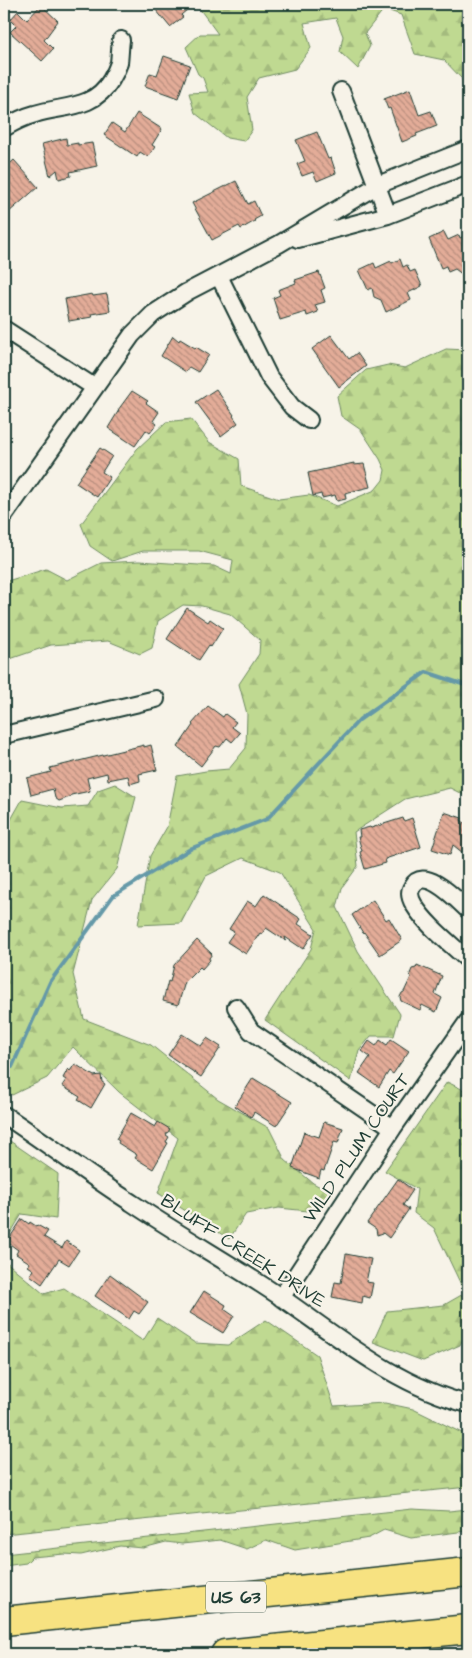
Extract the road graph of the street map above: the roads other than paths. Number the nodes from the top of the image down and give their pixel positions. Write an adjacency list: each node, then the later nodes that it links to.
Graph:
1 (121, 40): 3 (street)
2 (341, 91): 6 (street)
3 (4, 128)
4 (468, 149): 6 (street)
5 (468, 184): 7 (street)
6 (378, 185): 7 (street); 8 (street)
7 (388, 215): 8 (street)
8 (279, 244): 9 (street)
9 (219, 276): 11 (street); 12 (street)
10 (4, 329): 11 (street)
11 (94, 387): 13 (street)
12 (309, 420)
13 (4, 516)
14 (156, 699): 15 (street)
15 (4, 734)
16 (468, 910): 17 (street)
17 (468, 960)
18 (236, 1007): 21 (street)
19 (468, 1021): 21 (street, WILD PLUM COURT)
20 (4, 1115): 22 (street, BLUFF CREEK DRIVE)
21 (393, 1128): 22 (street, WILD PLUM COURT)
22 (281, 1298): 23 (street, BLUFF CREEK DRIVE)
23 (468, 1404)
24 (468, 1572): 25 (highway, US 63)
25 (4, 1621)
26 (468, 1629): 27 (highway)
27 (225, 1654)

